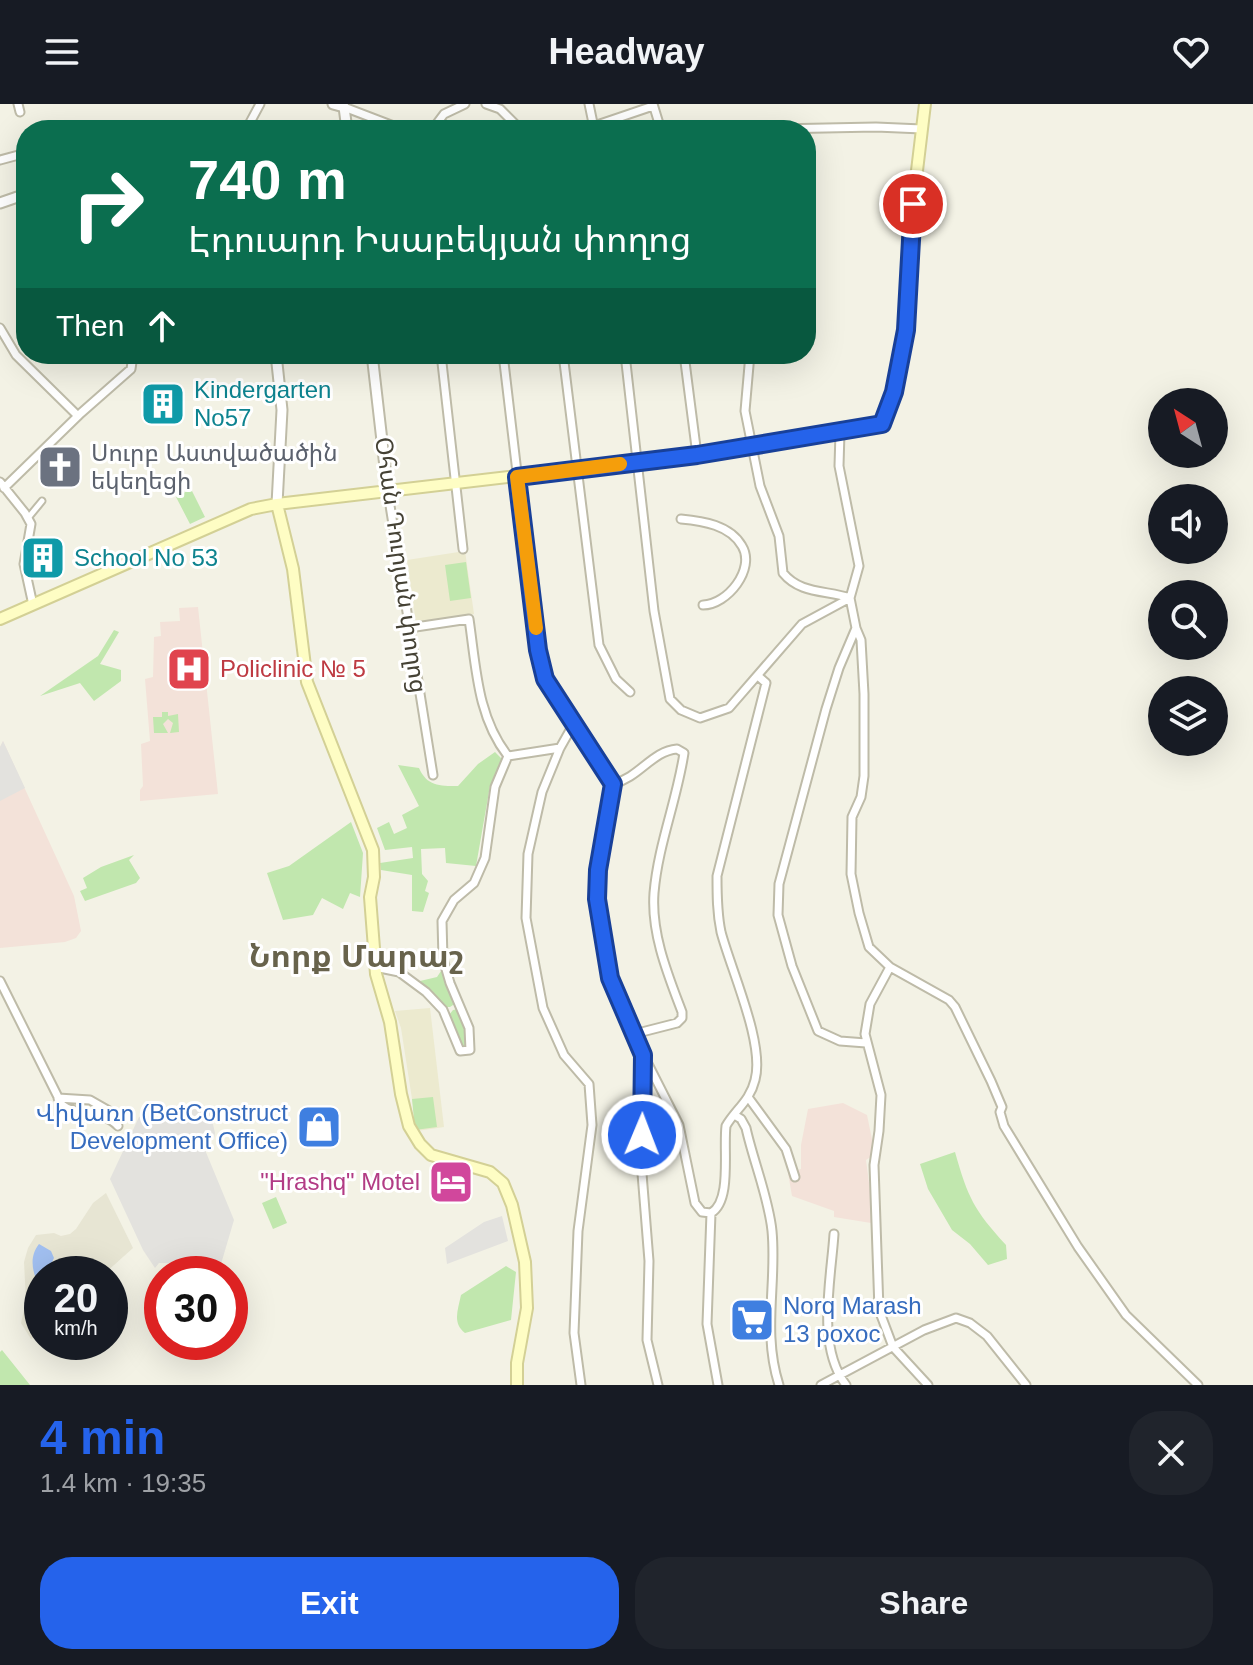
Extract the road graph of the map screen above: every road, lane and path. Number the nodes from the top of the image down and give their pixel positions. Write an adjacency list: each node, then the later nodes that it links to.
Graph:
1 (370, 104): 7 (street)
2 (465, 104): 9 (street)
3 (486, 104): 10 (street)
4 (925, 104): 13 (main road)
5 (653, 105): 11 (street)
6 (339, 106): 7 (street)
7 (366, 114): 8 (street)
8 (380, 120)
9 (440, 120)
10 (511, 120)
11 (615, 120)
12 (816, 128): 13 (street)
13 (922, 129): 27 (main road)
14 (0, 328): 15 (street)
15 (16, 355)
16 (25, 364): 26 (street)
17 (132, 364): 26 (street)
18 (277, 364): 37 (street)
19 (373, 364): 35 (street, Օհան Դուրյան փողոց)
20 (442, 364): 33 (street)
21 (504, 364): 32 (street)
22 (564, 364): 31 (street)
23 (626, 364): 30 (street)
24 (685, 364): 29 (street)
25 (749, 364): 28 (street)
26 (78, 416): 34 (street)
27 (840, 432): 28 (main road); 41 (street)
28 (754, 445): 29 (main road); 41 (street)
29 (697, 455): 30 (main road)
30 (638, 462): 31 (main road); 47 (street)
31 (578, 470): 32 (main road); 48 (street)
32 (517, 477): 33 (main road); 49 (street)
33 (456, 484): 35 (main road); 40 (street)
34 (2, 485): 38 (street)
35 (388, 493): 37 (main road); 45 (street, Օհան Դուրյան փողոց)
36 (42, 501): 38 (street)
37 (277, 504): 42 (main road); 54 (main road)
38 (28, 518): 42 (street)
39 (681, 519): 43 (street)
40 (463, 549)
41 (850, 598): 46 (street); 47 (street)
42 (33, 605): 44 (main road)
43 (703, 605)
44 (0, 619)
45 (409, 628): 51 (street); 52 (street, Օհան Դուրյան փողոց)
46 (856, 628): 55 (street); 60 (street)
47 (758, 676): 62 (street)
48 (630, 692)
49 (573, 725): 50 (street); 53 (street)
50 (560, 748): 51 (street); 73 (street)
51 (508, 756): 57 (street)
52 (433, 775)
53 (613, 784): 59 (street); 59 (street)
54 (375, 967): 58 (street); 72 (main road)
55 (890, 967): 60 (street); 81 (street)
56 (0, 981): 63 (street)
57 (459, 1004): 58 (street); 58 (street)
58 (443, 1010)
59 (634, 1034): 61 (street)
60 (866, 1043): 70 (street)
61 (643, 1055): 68 (street); 74 (street)
62 (748, 1097): 65 (street); 67 (street)
63 (58, 1098): 64 (street); 66 (street)
64 (118, 1116)
65 (736, 1116): 68 (street); 76 (street)
66 (118, 1126)
67 (795, 1177)
68 (711, 1213): 75 (street)
69 (834, 1234): 71 (street)
70 (893, 1347): 71 (street); 79 (street); 80 (street)
71 (840, 1377): 77 (street); 78 (street)
72 (517, 1385)
73 (581, 1385)
74 (658, 1385)
75 (718, 1385)
76 (779, 1385)
77 (821, 1385)
78 (846, 1385)
79 (928, 1385)
80 (1026, 1385)
81 (1198, 1385)

